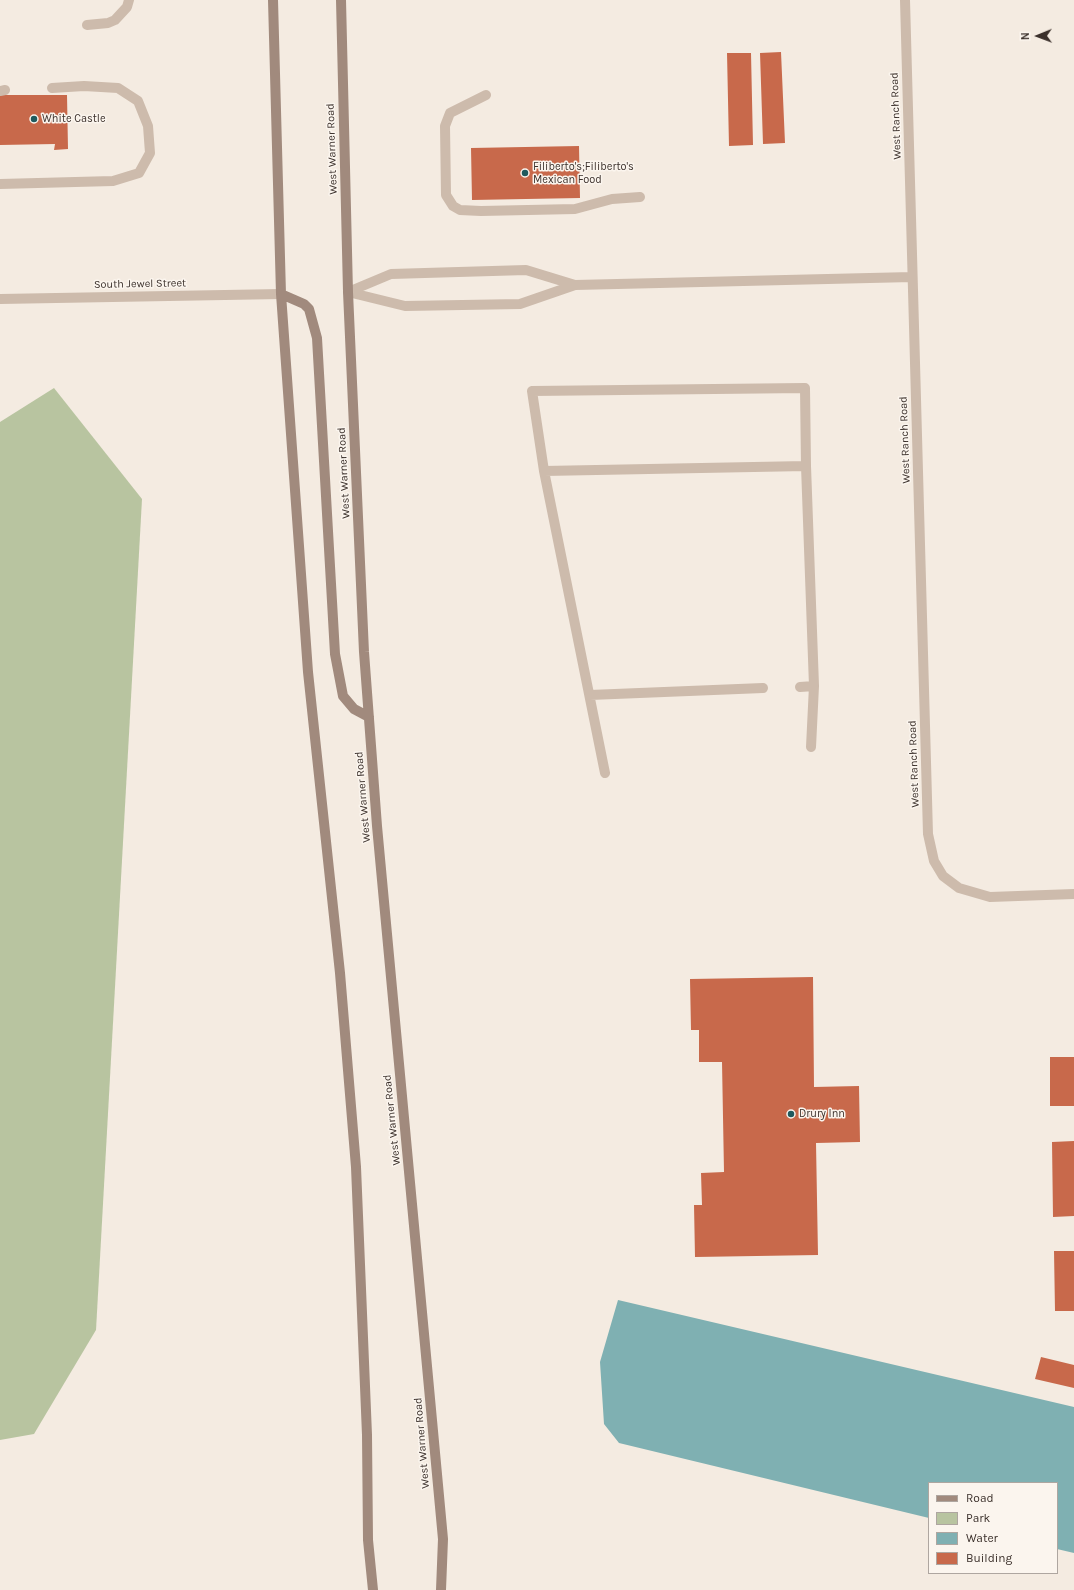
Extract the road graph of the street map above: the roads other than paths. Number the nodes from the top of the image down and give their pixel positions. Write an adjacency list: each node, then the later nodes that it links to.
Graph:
1 (129, 0): 5 (street)
2 (273, 0): 13 (main road)
3 (341, 0): 12 (main road, West Warner Road)
4 (905, 0): 10 (street, West Ranch Road)
5 (87, 25)
6 (52, 88): 8 (street)
7 (486, 95): 9 (street)
8 (0, 184)
9 (640, 197)
10 (912, 277): 11 (street); 24 (street, West Ranch Road)
11 (575, 285): 12 (street); 12 (street)
12 (348, 292): 21 (main road, West Warner Road)
13 (281, 294): 14 (street, South Jewel Street); 21 (main road); 25 (main road)
14 (0, 300)
15 (806, 466): 16 (street); 16 (street); 17 (street)
16 (544, 471): 20 (street)
17 (814, 686): 18 (street); 22 (street)
18 (800, 687)
19 (763, 688): 20 (street)
20 (590, 695): 23 (street)
21 (368, 717): 26 (main road, West Warner Road)
22 (811, 747)
23 (605, 773)
24 (1074, 894)
25 (373, 1590)
26 (441, 1590)

